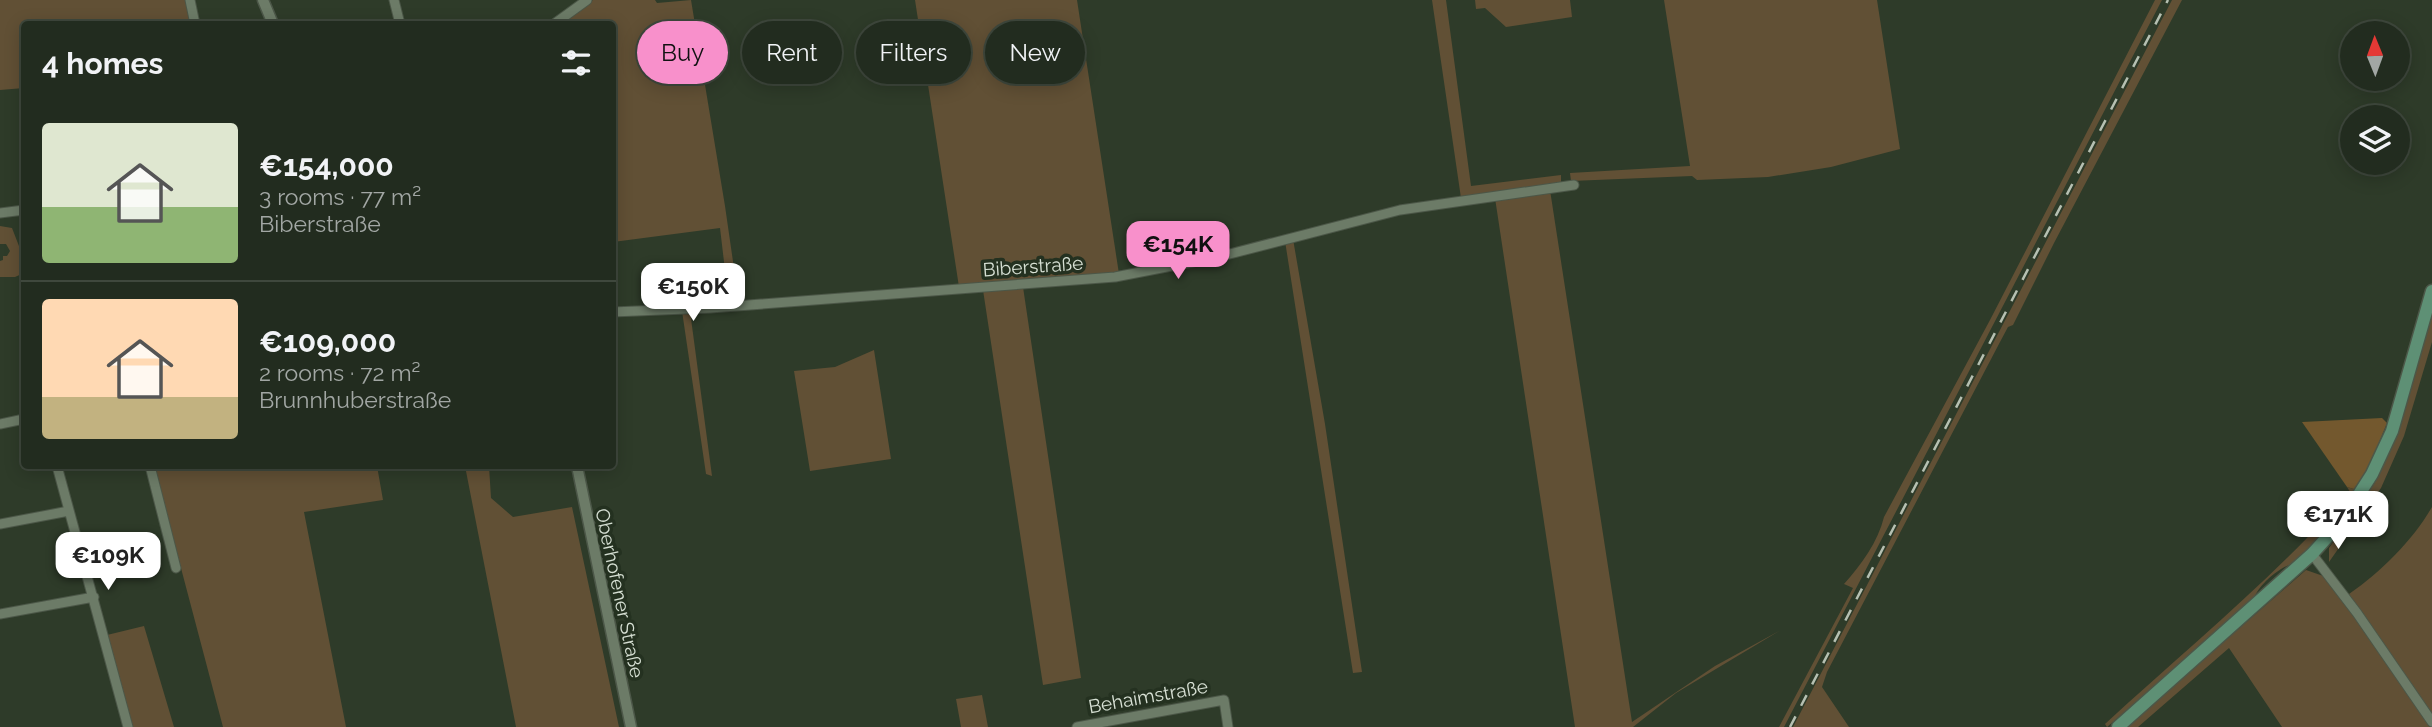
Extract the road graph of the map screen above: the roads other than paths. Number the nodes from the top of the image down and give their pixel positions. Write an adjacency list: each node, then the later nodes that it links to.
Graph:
1 (190, 0): 5 (street)
2 (263, 0): 6 (street)
3 (394, 0): 7 (street)
4 (587, 0): 8 (street)
5 (194, 21)
6 (272, 21)
7 (399, 21)
8 (558, 21)
9 (1574, 185): 13 (street, Biberstraße)
10 (21, 210): 11 (street)
11 (0, 213)
12 (2432, 291): 21 (main road)
13 (616, 312)
14 (21, 420): 15 (street)
15 (0, 424)
16 (58, 469): 19 (street)
17 (151, 469): 22 (street)
18 (578, 469): 28 (street, Oberhofener Straße)
19 (69, 511): 20 (street); 23 (street)
20 (0, 524)
21 (2312, 554): 25 (street); 31 (main road)
22 (176, 568)
23 (94, 597): 24 (street); 27 (street)
24 (0, 614)
25 (2432, 722)
26 (1089, 726): 29 (street, Behaimstraße); 30 (street, Behaimstraße)
27 (128, 727)
28 (631, 727)
29 (1077, 727)
30 (1228, 727)
31 (2118, 727)

